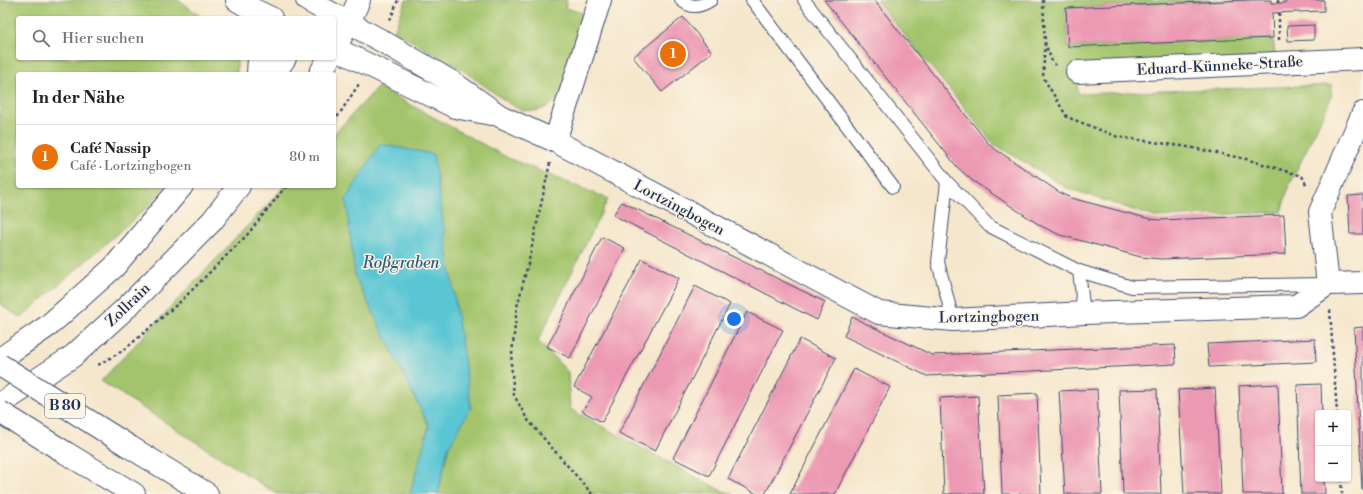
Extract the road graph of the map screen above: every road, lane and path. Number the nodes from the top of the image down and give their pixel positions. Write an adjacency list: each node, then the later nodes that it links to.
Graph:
1 (359, 0): 15 (main road)
2 (600, 0): 31 (main road)
3 (681, 0): 4 (lane)
4 (711, 0)
5 (752, 0): 33 (lane)
6 (804, 0): 32 (lane)
7 (1043, 0): 16 (path)
8 (314, 6): 12 (main road, Lortzingbogen)
9 (248, 9): 11 (main road)
10 (1278, 13): 14 (path)
11 (266, 16)
12 (335, 16)
13 (336, 17): 15 (main road, Lortzingbogen)
14 (1278, 20)
15 (349, 23): 17 (main road); 29 (main road, Lortzingbogen)
16 (1045, 43): 27 (path); 36 (path)
17 (336, 45)
18 (336, 49): 23 (main road, Lortzingbogen)
19 (1363, 59): 27 (main road, Eduard-Künneke-Straße)
20 (259, 60): 24 (main road)
21 (284, 60): 25 (main road)
22 (328, 60): 26 (main road)
23 (370, 65): 29 (main road, Lortzingbogen); 30 (path)
24 (258, 72)
25 (275, 72)
26 (321, 72)
27 (1076, 72)
28 (1363, 113): 36 (main road)
29 (500, 116): 31 (main road, Lortzingbogen)
30 (336, 119)
31 (555, 141): 41 (main road, Lortzingbogen); 50 (path)
32 (947, 182): 37 (lane); 41 (lane)
33 (894, 186)
34 (180, 188): 42 (main road)
35 (237, 188): 44 (main road, Zollrain)
36 (1320, 212): 39 (main road)
37 (1079, 271): 39 (lane); 40 (lane)
38 (1363, 283): 39 (main road)
39 (1328, 284): 40 (main road, Lortzingbogen); 45 (path)
40 (1084, 313): 41 (main road, Lortzingbogen)
41 (953, 320)
42 (0, 360)
43 (0, 365): 49 (main road, B 80, bridge)
44 (0, 404)
45 (1336, 410)
46 (0, 412): 48 (main road, B 80, bridge)
47 (1341, 482): 51 (path)
48 (134, 494)
49 (207, 494)
50 (592, 494)
51 (1342, 494)

